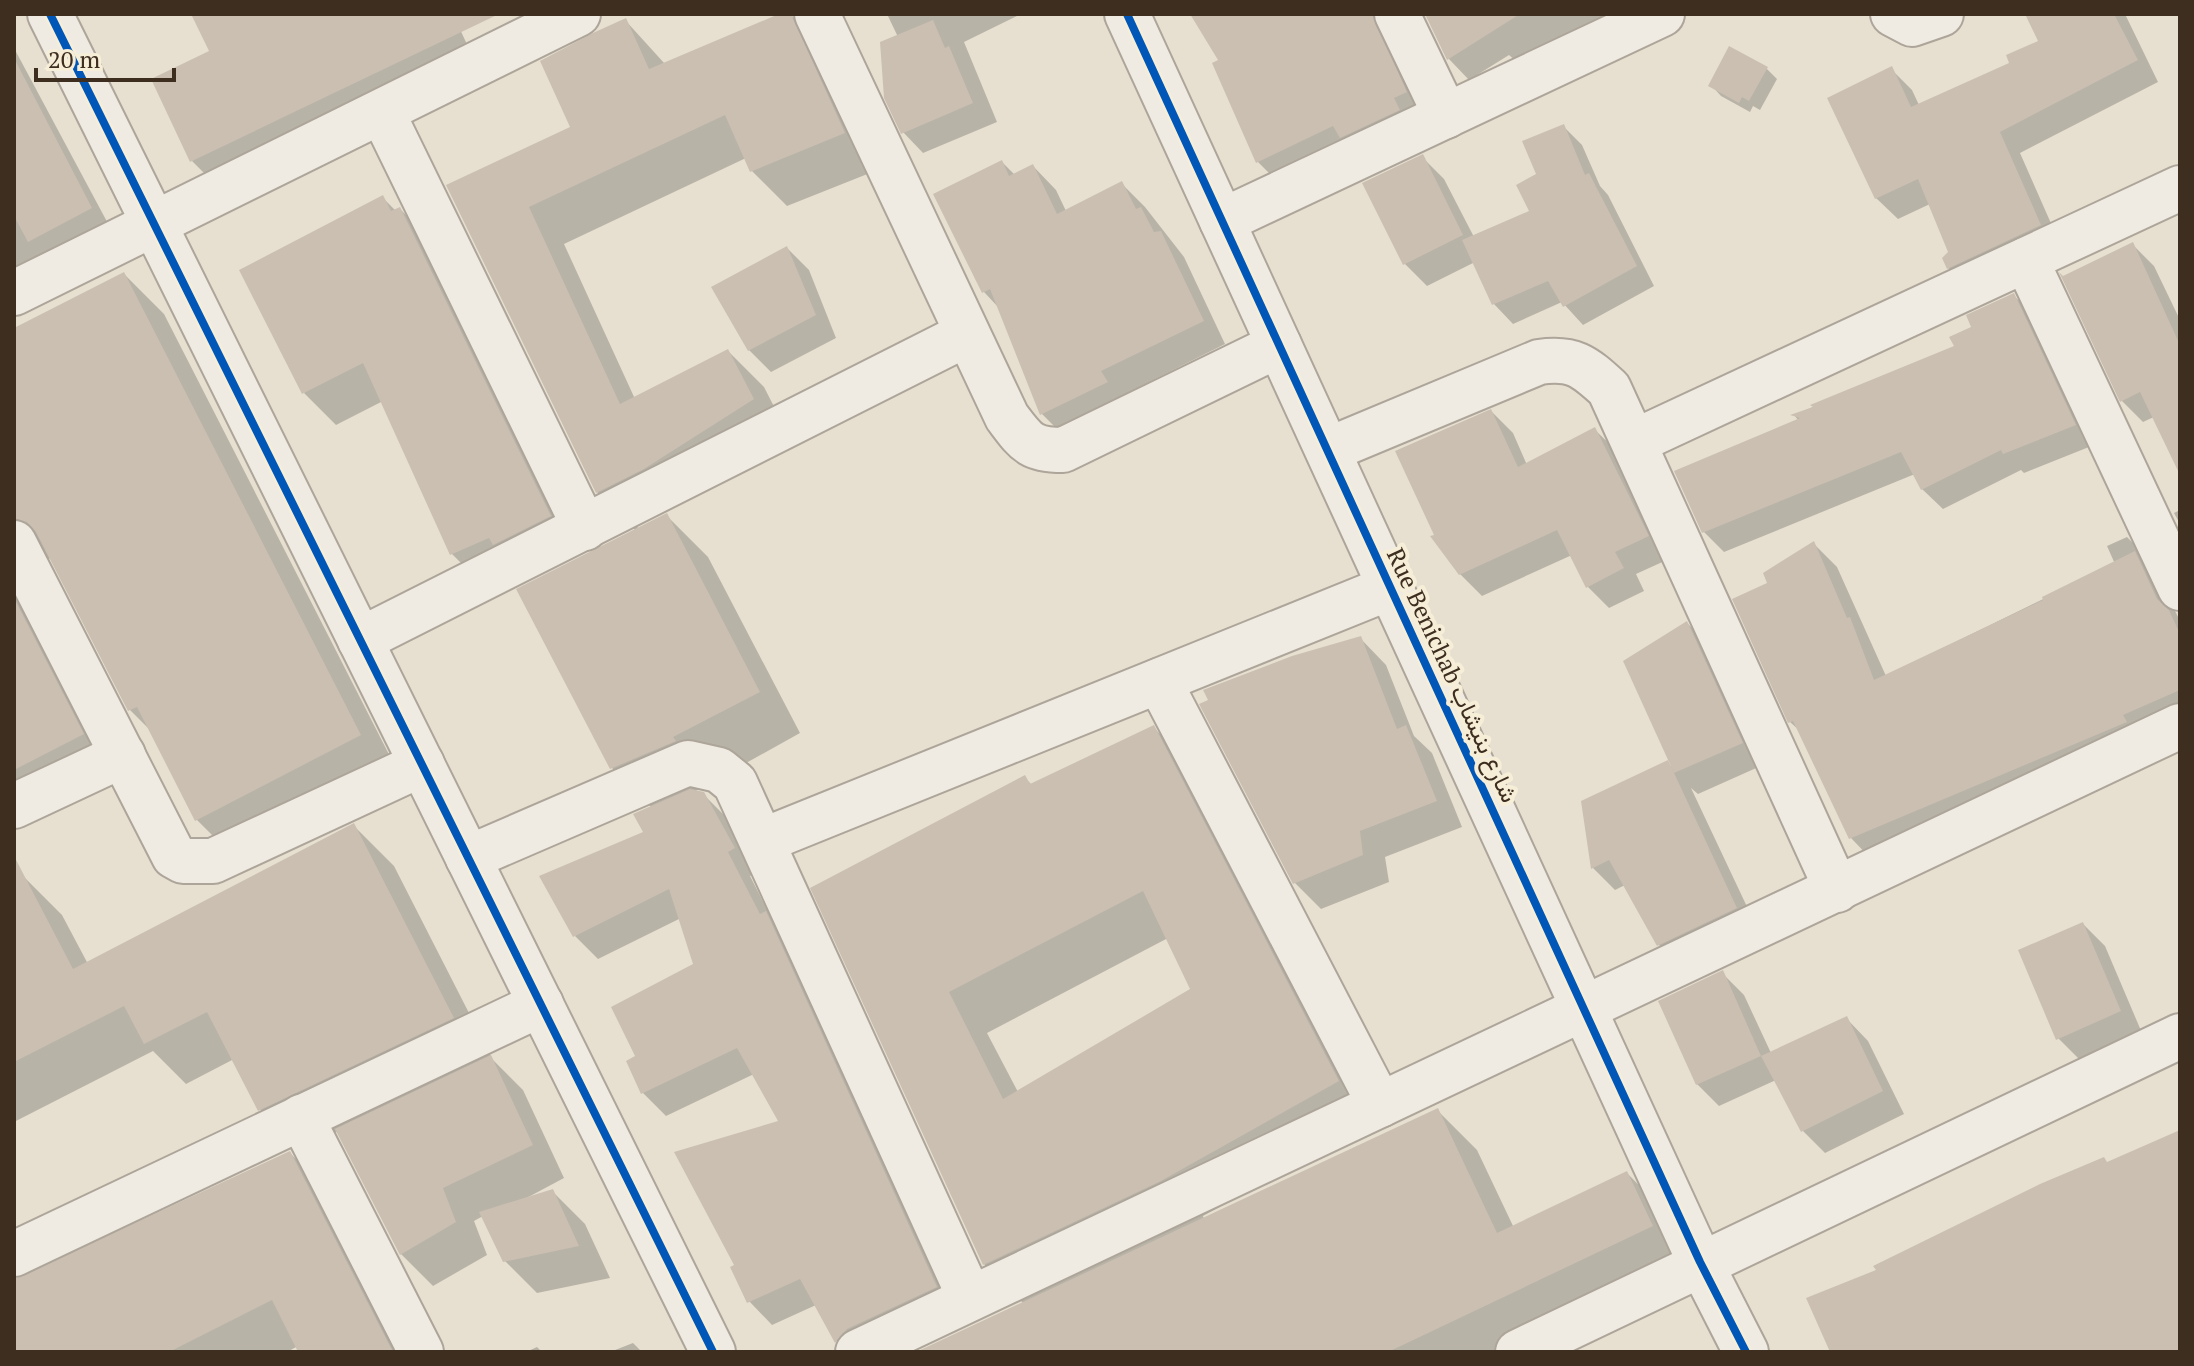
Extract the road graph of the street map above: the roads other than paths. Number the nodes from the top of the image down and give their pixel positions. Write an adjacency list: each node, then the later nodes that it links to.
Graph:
1 (50, 14): 13 (street)
2 (578, 14): 9 (street)
3 (817, 14): 16 (street)
4 (1127, 14): 12 (street, Rue Benichab شارع بنيشاب)
5 (1397, 14): 10 (street)
6 (1662, 14): 10 (street)
7 (1893, 14): 8 (street)
8 (1941, 14)
9 (382, 112): 13 (street); 20 (street)
10 (1446, 116): 12 (street)
11 (2180, 188): 14 (street)
12 (1222, 221): 17 (street, Rue Benichab شارع بنيشاب)
13 (155, 226): 15 (street); 24 (street)
14 (2026, 260): 18 (street); 23 (street)
15 (14, 293)
16 (967, 334): 17 (street); 20 (street)
17 (1279, 345): 19 (street, Rue Benichab شارع بنيشاب)
18 (1634, 442): 19 (street); 32 (street)
19 (1328, 450): 22 (street, Rue Benichab شارع بنيشاب)
20 (585, 528): 24 (street)
21 (14, 543): 27 (street)
22 (1391, 587): 25 (street); 34 (street, Rue Benichab شارع بنيشاب)
23 (2180, 588)
24 (360, 640): 28 (street)
25 (1159, 681): 30 (street); 36 (street)
26 (2180, 726): 32 (street)
27 (123, 755): 28 (street); 29 (street)
28 (422, 764): 31 (street)
29 (14, 806)
30 (762, 841): 31 (street); 40 (street)
31 (468, 858): 33 (street)
32 (1837, 890): 34 (street)
33 (541, 1004): 37 (street); 42 (street)
34 (1584, 1011): 36 (street); 39 (street, Rue Benichab شارع بنيشاب)
35 (2180, 1036): 39 (street)
36 (1380, 1105): 40 (street)
37 (301, 1117): 38 (street); 41 (street)
38 (14, 1254)
39 (1700, 1262): 44 (street); 45 (street, Rue Benichab شارع بنيشاب)
40 (970, 1298): 43 (street)
41 (421, 1352)
42 (713, 1352)
43 (858, 1352)
44 (1518, 1352)
45 (1746, 1352)

